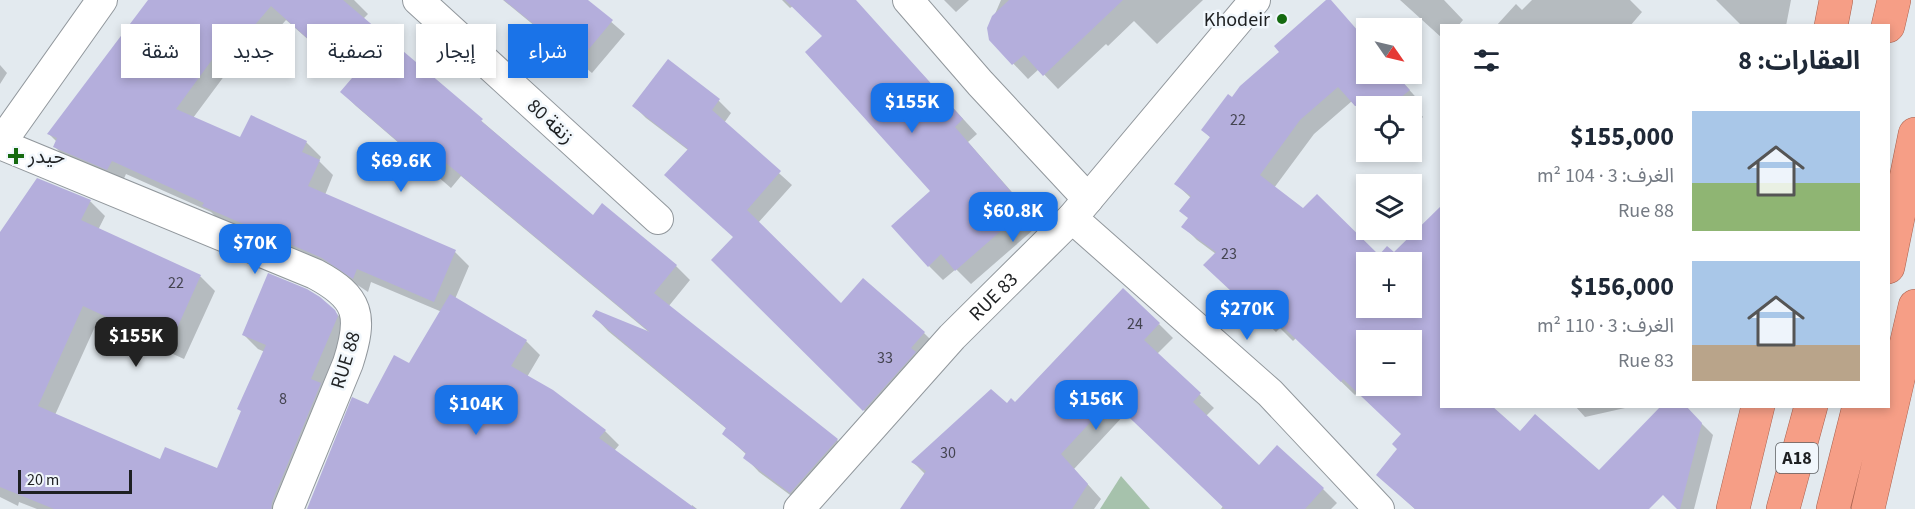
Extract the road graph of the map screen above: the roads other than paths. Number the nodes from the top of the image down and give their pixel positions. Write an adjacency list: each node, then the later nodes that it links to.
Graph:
1 (102, 0): 10 (street)
2 (418, 0): 12 (street, زنقة 80)
3 (908, 0): 11 (street)
4 (1255, 0): 11 (street, RUE 83)
5 (1836, 0): 7 (highway)
6 (1894, 0): 8 (highway)
7 (1831, 24)
8 (1889, 24)
9 (1915, 134): 13 (highway)
10 (0, 144): 18 (street, RUE 88)
11 (1080, 208): 19 (street, RUE 83); 20 (street)
12 (658, 219)
13 (1890, 257)
14 (1915, 306): 24 (highway)
15 (1758, 408): 21 (highway)
16 (1810, 408): 22 (highway, A18)
17 (1858, 408): 23 (highway, A18)
18 (288, 509)
19 (799, 509)
20 (1379, 509)
21 (1733, 509)
22 (1783, 509)
23 (1833, 509)
24 (1868, 509)

